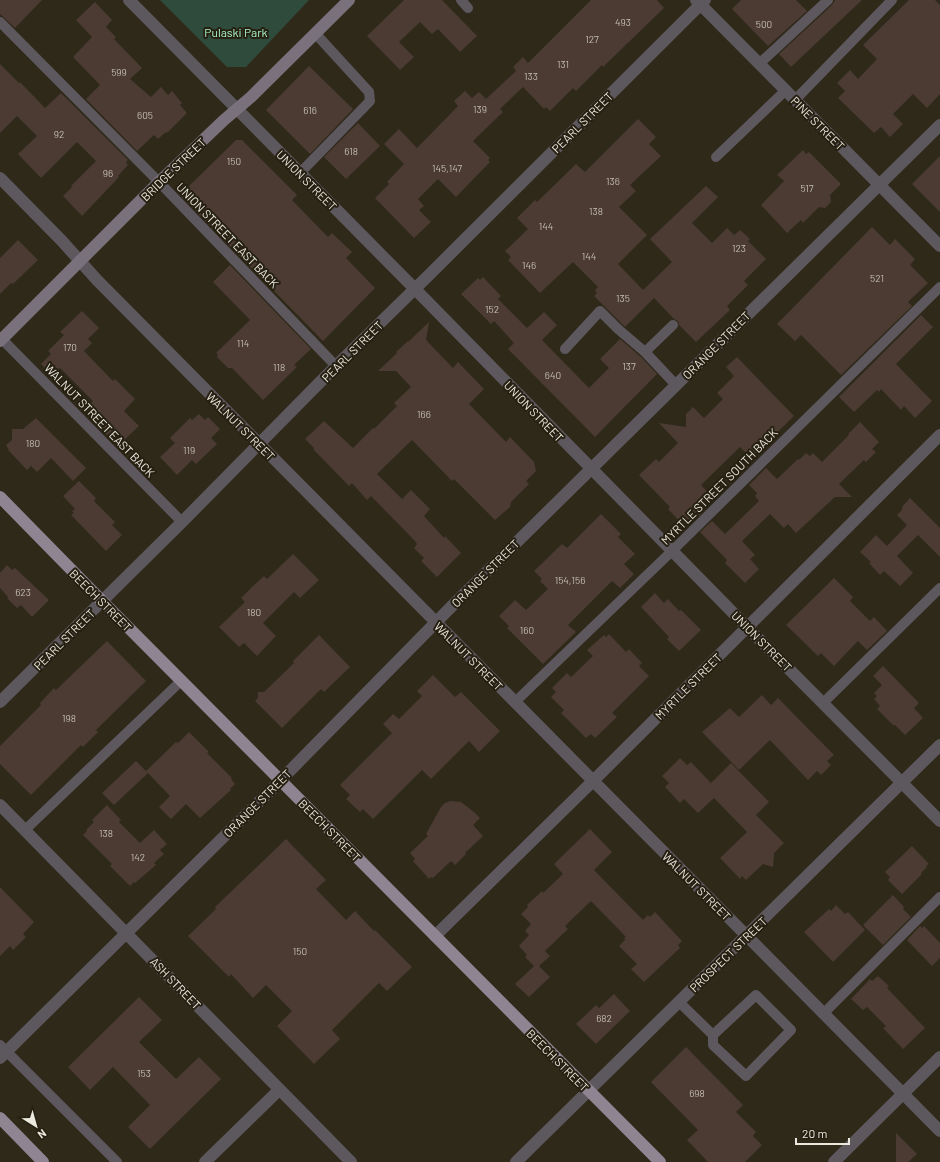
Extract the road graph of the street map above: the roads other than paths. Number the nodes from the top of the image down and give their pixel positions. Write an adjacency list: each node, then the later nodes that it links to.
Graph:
1 (129, 0): 13 (street, UNION STREET)
2 (350, 0): 9 (main road, BRIDGE STREET)
3 (461, 0): 7 (lane)
4 (828, 0): 10 (lane)
5 (892, 0): 12 (lane)
6 (700, 1): 10 (street, PINE STREET); 23 (street, PEARL STREET)
7 (468, 8)
8 (0, 22): 18 (lane, UNION STREET EAST BACK)
9 (315, 33): 13 (main road, BRIDGE STREET); 16 (lane)
10 (759, 64): 11 (street, PINE STREET)
11 (786, 90): 12 (street, PINE STREET); 15 (lane)
12 (795, 100): 19 (street, PINE STREET)
13 (237, 109): 16 (street, UNION STREET); 18 (main road, BRIDGE STREET)
14 (940, 125): 19 (street, ORANGE STREET)
15 (716, 157)
16 (300, 173): 23 (street, UNION STREET)
17 (0, 178): 21 (street, WALNUT STREET)
18 (159, 182): 21 (main road, BRIDGE STREET); 28 (lane, UNION STREET EAST BACK)
19 (879, 184): 20 (street, PINE STREET); 29 (street, ORANGE STREET)
20 (940, 246)
21 (80, 261): 25 (main road, BRIDGE STREET); 31 (street, WALNUT STREET)
22 (940, 287): 35 (lane, MYRTLE STREET SOUTH BACK)
23 (415, 289): 28 (street, PEARL STREET); 32 (street, UNION STREET)
24 (673, 325): 27 (lane)
25 (1, 339): 34 (lane, WALNUT STREET EAST BACK)
26 (565, 349): 27 (lane)
27 (645, 352): 29 (lane)
28 (336, 366): 31 (street, PEARL STREET)
29 (676, 385): 32 (street, ORANGE STREET)
30 (940, 435): 39 (street, MYRTLE STREET)
31 (259, 444): 34 (street, PEARL STREET); 38 (street, WALNUT STREET)
32 (591, 469): 35 (street, UNION STREET); 38 (street, ORANGE STREET)
33 (0, 497): 37 (main road, BEECH STREET)
34 (182, 522): 37 (street, PEARL STREET)
35 (672, 551): 39 (street, UNION STREET); 42 (lane, MYRTLE STREET SOUTH BACK)
36 (940, 588): 43 (lane)
37 (102, 601): 40 (main road, BEECH STREET); 41 (street, PEARL STREET)
38 (436, 622): 42 (street, WALNUT STREET); 45 (street, ORANGE STREET)
39 (747, 627): 43 (street, UNION STREET); 46 (street, MYRTLE STREET)
40 (181, 681): 45 (main road, BEECH STREET); 50 (lane)
41 (0, 702)
42 (515, 702): 46 (street, WALNUT STREET)
43 (823, 703): 47 (street, UNION STREET)
44 (940, 745): 47 (street, PROSPECT STREET)
45 (280, 780): 52 (street, ORANGE STREET); 53 (main road, BEECH STREET)
46 (593, 781): 53 (street, MYRTLE STREET); 54 (street, WALNUT STREET)
47 (902, 783): 49 (street, UNION STREET); 54 (street, PROSPECT STREET)
48 (0, 805): 50 (street, ASH STREET)
49 (940, 821)
50 (25, 830): 52 (street, ASH STREET)
51 (940, 897): 56 (lane)
52 (127, 932): 58 (street, ORANGE STREET); 60 (street, ASH STREET)
53 (435, 936): 61 (main road, BEECH STREET)
54 (747, 936): 55 (street, PROSPECT STREET); 56 (street, WALNUT STREET)
55 (680, 1002): 57 (lane); 61 (street, PROSPECT STREET)
56 (823, 1014): 62 (street, WALNUT STREET)
57 (713, 1035): 57 (lane)
58 (2, 1052): 66 (lane)
59 (940, 1057): 62 (street)
60 (279, 1090): 67 (street); 68 (street, ASH STREET)
61 (588, 1090): 69 (street, PROSPECT STREET); 70 (main road, BEECH STREET)
62 (903, 1093): 64 (street, WALNUT STREET); 71 (street)
63 (0, 1118): 65 (main road)
64 (940, 1131)
65 (43, 1162)
66 (117, 1162)
67 (205, 1162)
68 (351, 1162)
69 (516, 1162)
70 (660, 1162)
71 (834, 1162)

